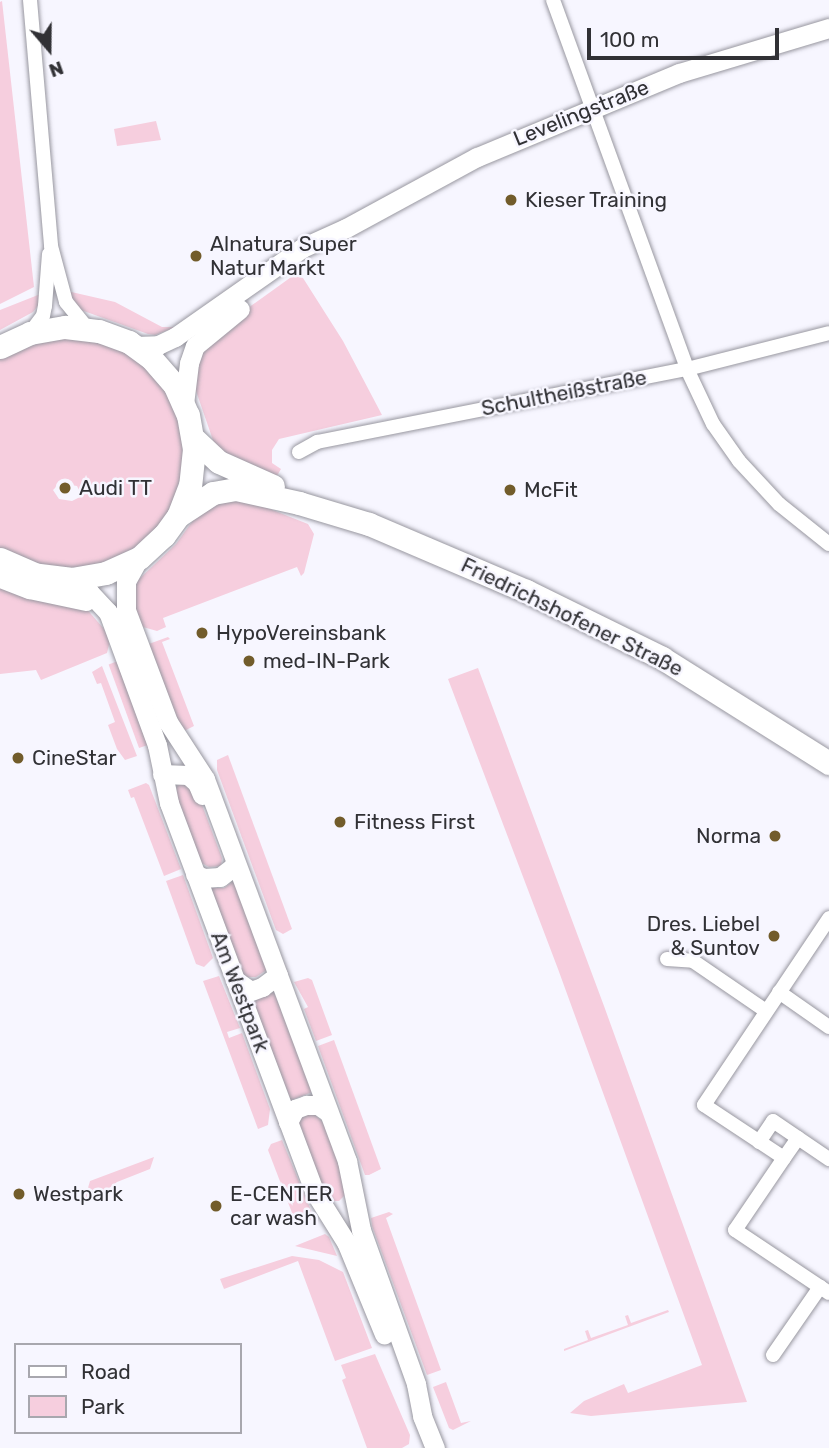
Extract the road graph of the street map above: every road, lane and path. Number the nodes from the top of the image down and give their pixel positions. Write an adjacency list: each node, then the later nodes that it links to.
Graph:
1 (30, 0): 6 (street)
2 (553, 0): 4 (street)
3 (829, 28): 4 (main road, Levelingstraße)
4 (592, 107): 5 (main road, Levelingstraße); 12 (street)
5 (346, 228): 10 (main road, Levelingstraße); 13 (main road, Levelingstraße)
6 (51, 246): 7 (street); 8 (street)
7 (88, 329): 8 (main road); 10 (main road)
8 (30, 333): 11 (main road)
9 (829, 333): 12 (street, Schultheißstraße)
10 (135, 346): 13 (main road)
11 (0, 347)
12 (687, 369): 15 (street, Schultheißstraße); 18 (street)
13 (184, 404): 14 (main road)
14 (193, 438): 16 (main road, Friedrichshofener Straße); 17 (main road)
15 (299, 452)
16 (299, 503): 17 (main road, Friedrichshofener Straße); 24 (main road, Friedrichshofener Straße)
17 (178, 516): 19 (main road)
18 (829, 544)
19 (139, 558): 22 (main road); 26 (main road, Am Westpark)
20 (0, 559): 22 (main road)
21 (0, 578): 23 (main road)
22 (60, 579): 23 (main road, Am Westpark)
23 (112, 625): 25 (main road, Am Westpark)
24 (829, 764)
25 (162, 774): 26 (main road); 28 (main road, Am Westpark)
26 (226, 834): 27 (main road, Am Westpark)
27 (235, 862): 28 (main road); 31 (main road, Am Westpark)
28 (195, 874): 32 (main road, Am Westpark)
29 (829, 918): 33 (street)
30 (667, 959): 34 (street)
31 (278, 975): 32 (main road); 36 (main road, Am Westpark)
32 (235, 980): 37 (main road, Am Westpark)
33 (779, 992): 34 (street); 35 (street)
34 (766, 1012): 39 (street)
35 (829, 1027)
36 (328, 1112): 37 (main road); 42 (main road, Am Westpark)
37 (288, 1122): 43 (main road, Am Westpark)
38 (798, 1138): 39 (street); 40 (street); 41 (street)
39 (759, 1142): 40 (street)
40 (784, 1158): 45 (street)
41 (829, 1159)
42 (352, 1196): 43 (main road); 44 (main road); 47 (main road, Am Westpark)
43 (320, 1203): 44 (main road, Am Westpark)
44 (332, 1221): 47 (main road, Am Westpark)
45 (824, 1290): 46 (street)
46 (773, 1355)
47 (422, 1416): 48 (main road, Am Westpark)
48 (435, 1448)

